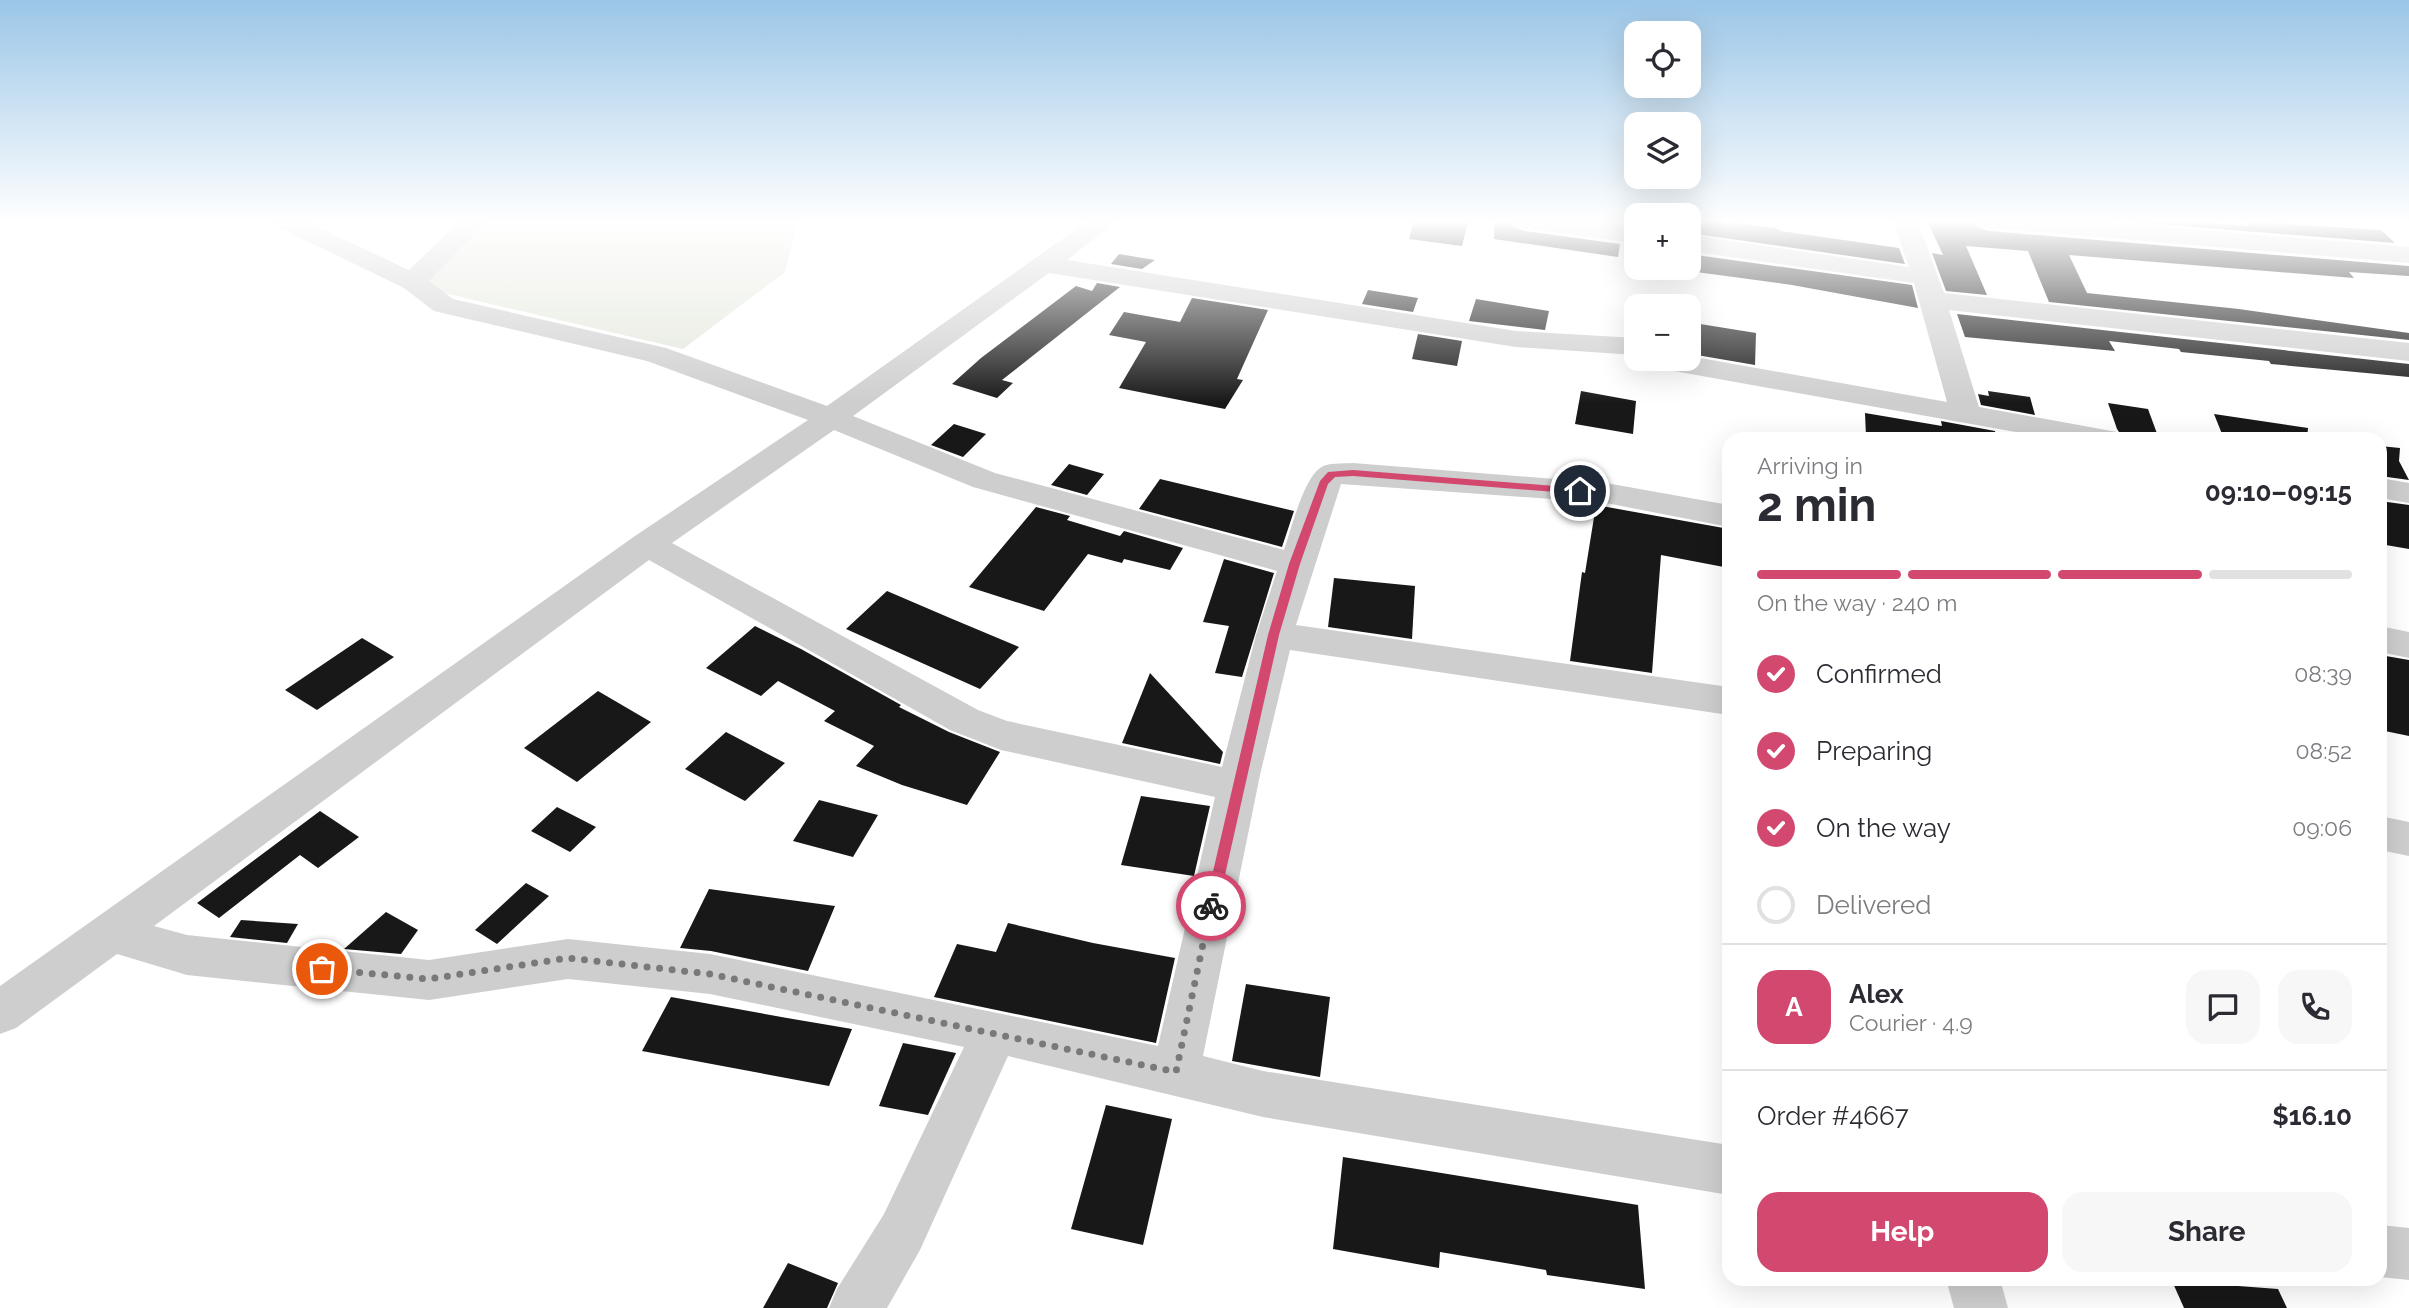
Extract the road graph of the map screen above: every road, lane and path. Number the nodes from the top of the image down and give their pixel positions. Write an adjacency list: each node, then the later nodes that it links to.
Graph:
1 (1020, 281): 11 (street)
2 (1151, 281): 7 (street)
3 (1892, 281): 6 (street)
4 (1927, 281): 6 (street)
5 (413, 282): 11 (street)
6 (1929, 288): 8 (street); 10 (street)
7 (1624, 345)
8 (2409, 352)
9 (1701, 367): 10 (street)
10 (1966, 414): 12 (street)
11 (831, 418): 16 (street); 17 (street)
12 (2067, 432)
13 (2387, 489): 14 (street)
14 (2409, 493)
15 (1722, 515): 17 (street)
16 (647, 544): 22 (street); 25 (street)
17 (1294, 564): 18 (street)
18 (1274, 635): 21 (street); 22 (street)
19 (2387, 640): 20 (street)
20 (2409, 645)
21 (1722, 700)
22 (1237, 786): 28 (street)
23 (2387, 834): 24 (street)
24 (2409, 839)
25 (108, 932): 26 (street); 27 (street)
26 (0, 1013)
27 (996, 1032): 28 (street); 33 (street)
28 (1176, 1072): 29 (street)
29 (1722, 1169)
30 (2387, 1252): 31 (street)
31 (2409, 1254)
32 (1975, 1286): 34 (street)
33 (856, 1308)
34 (1981, 1308)

